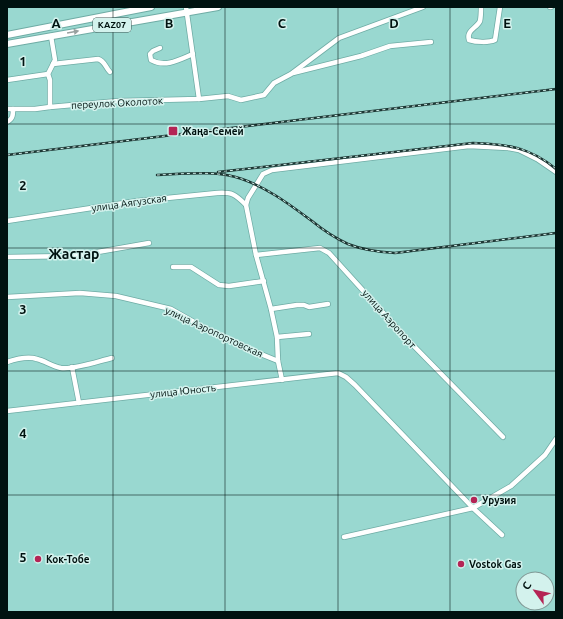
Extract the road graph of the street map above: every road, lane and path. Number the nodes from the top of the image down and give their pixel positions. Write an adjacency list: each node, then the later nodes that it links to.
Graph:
1 (151, 7): 7 (highway, KAZ07)
2 (218, 7): 6 (highway, KAZ07)
3 (423, 7): 16 (street)
4 (481, 7): 5 (street)
5 (500, 7)
6 (187, 10): 8 (highway, KAZ07, one-way to 6); 12 (street)
7 (7, 35)
8 (51, 36): 10 (highway, KAZ07); 13 (street)
9 (432, 42): 16 (street)
10 (7, 44)
11 (160, 48): 12 (street)
12 (193, 54): 18 (street)
13 (54, 64): 14 (street); 15 (street)
14 (110, 72)
15 (48, 74): 17 (street); 19 (street)
16 (291, 74): 18 (street, переулок Околоток)
17 (7, 80)
18 (198, 99): 19 (street, переулок Околоток)
19 (50, 107): 21 (street, переулок Околоток)
20 (7, 109): 21 (street, переулок Околоток)
21 (13, 109): 22 (street)
22 (7, 122)
23 (556, 172): 24 (street)
24 (246, 205): 25 (street, улица Аягузская); 27 (street)
25 (7, 221)
26 (149, 243): 28 (street)
27 (256, 255): 30 (street); 43 (street, улица Аэропорт)
28 (7, 257)
29 (173, 267): 30 (street)
30 (264, 281): 33 (street)
31 (7, 297): 37 (street, улица Аэропортовская)
32 (328, 304): 33 (street)
33 (272, 309): 35 (street)
34 (309, 334): 35 (street)
35 (277, 337): 37 (street)
36 (112, 358): 39 (street)
37 (278, 361): 40 (street)
38 (7, 362): 39 (street)
39 (72, 367): 41 (street)
40 (282, 380): 41 (street, улица Юность); 45 (street, улица Юность)
41 (78, 403): 42 (street, улица Юность)
42 (7, 411)
43 (503, 437)
44 (556, 439): 45 (street)
45 (473, 508): 46 (street); 47 (street)
46 (502, 535)
47 (344, 537)

